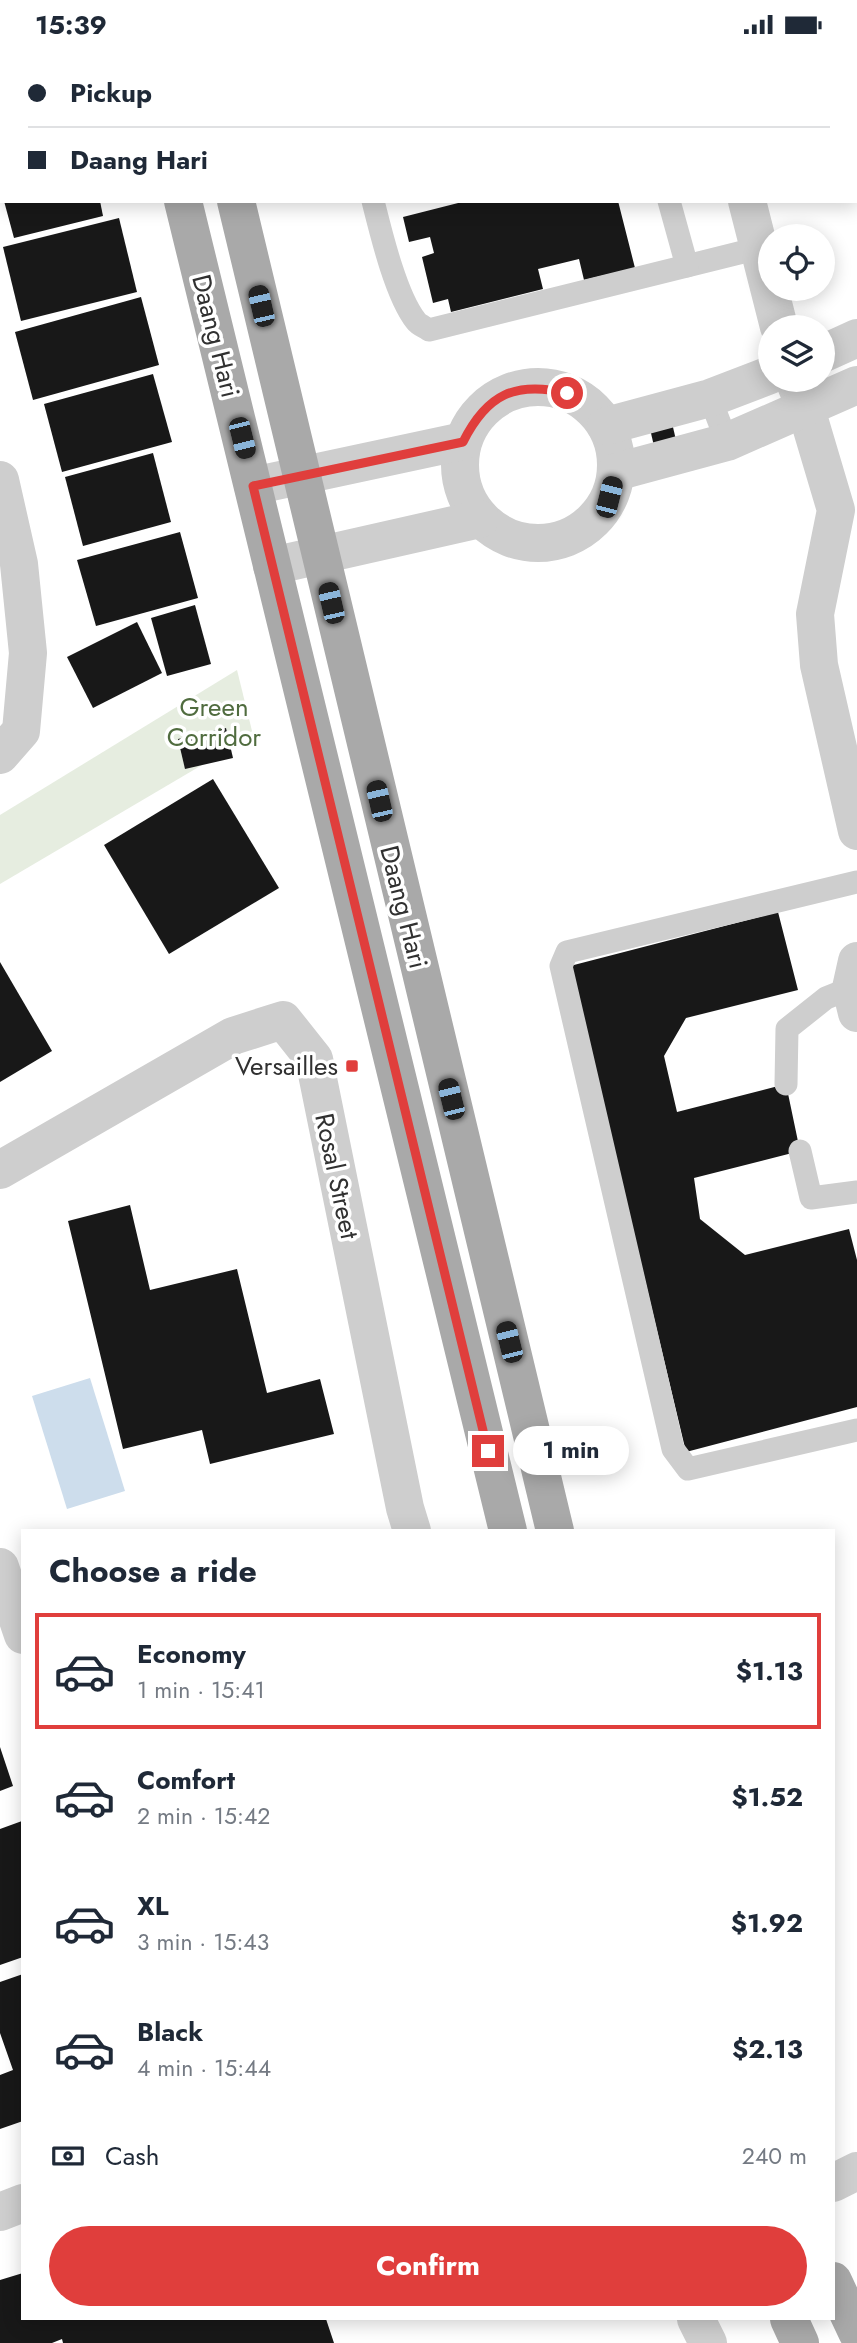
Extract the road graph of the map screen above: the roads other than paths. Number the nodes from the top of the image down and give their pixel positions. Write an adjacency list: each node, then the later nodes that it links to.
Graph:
1 (183, 203): 21 (main road, Daang Hari)
2 (236, 203): 19 (main road, Daang Hari)
3 (374, 203): 8 (lane)
4 (670, 203): 8 (lane)
5 (748, 203): 6 (street)
6 (758, 244)
7 (758, 248): 8 (lane)
8 (687, 266)
9 (857, 338): 10 (street)
10 (835, 348)
11 (758, 380): 14 (street)
12 (857, 385): 13 (street)
13 (800, 394): 17 (street); 26 (street)
14 (710, 398): 15 (street); 17 (lane)
15 (606, 426): 16 (street); 18 (street)
16 (463, 442): 19 (street); 22 (street)
17 (727, 442): 18 (street)
18 (616, 472): 22 (street)
19 (301, 476): 21 (street); 23 (main road, Daang Hari)
20 (0, 480): 25 (street)
21 (253, 486): 24 (main road, Daang Hari)
22 (480, 519): 23 (street)
23 (320, 556): 24 (street); 36 (main road, Daang Hari)
24 (272, 566): 35 (main road, Daang Hari)
25 (11, 743)
26 (857, 831)
27 (857, 882): 33 (lane)
28 (855, 987): 29 (lane)
29 (786, 1084)
30 (800, 1151): 32 (lane)
31 (0, 1170): 34 (street, Rosal Street)
32 (857, 1192)
33 (857, 1430)
34 (411, 1529)
35 (508, 1529)
36 (555, 1529)
37 (0, 1567): 38 (street)
38 (21, 1629)
39 (857, 2171): 40 (street)
40 (835, 2182)
41 (21, 2204): 42 (street)
42 (0, 2212)
43 (835, 2285): 46 (main road)
44 (696, 2320): 47 (street)
45 (789, 2320): 48 (main road)
46 (857, 2332)
47 (708, 2343)
48 (800, 2343)

